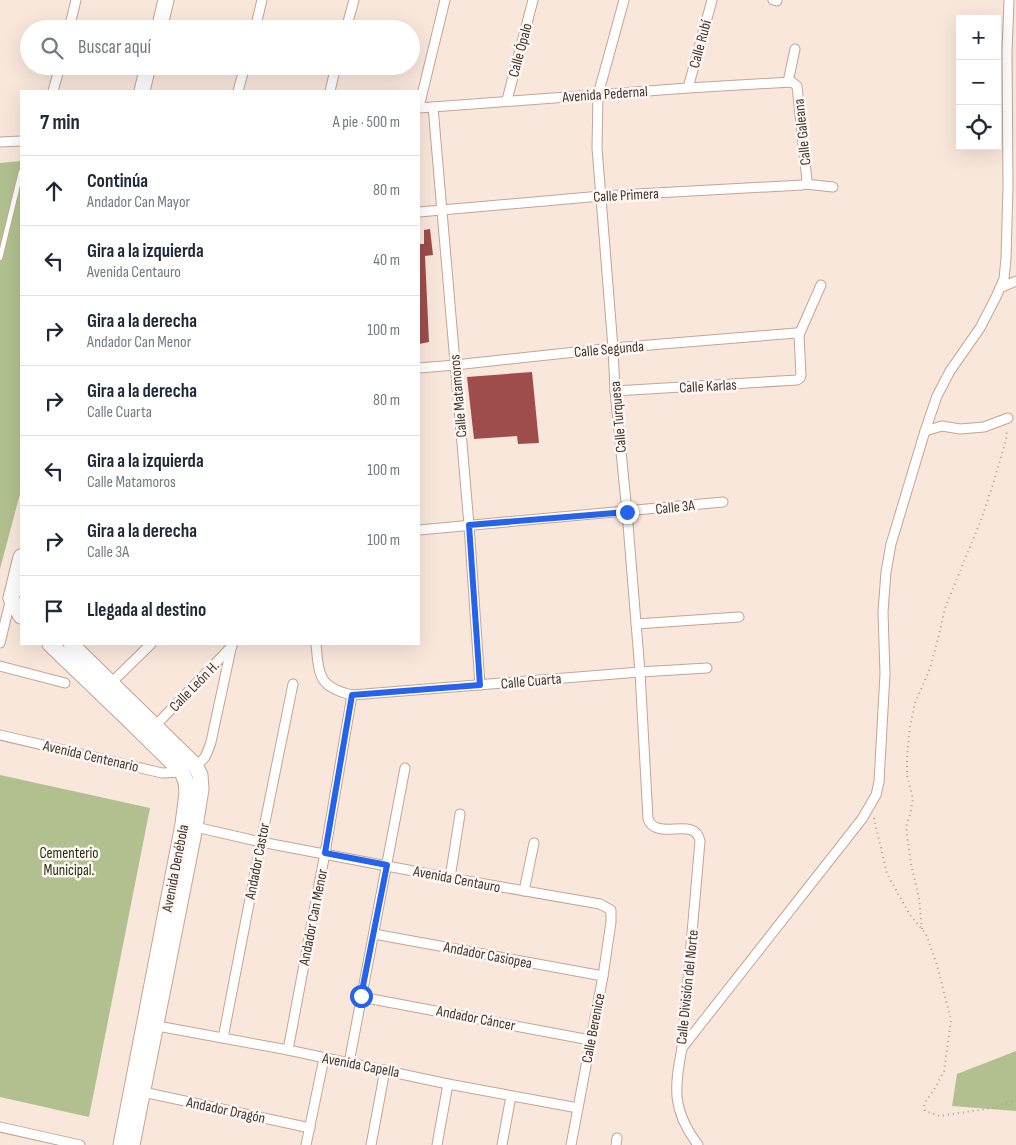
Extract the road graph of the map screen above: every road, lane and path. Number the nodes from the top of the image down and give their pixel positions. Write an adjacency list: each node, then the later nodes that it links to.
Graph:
1 (76, 0): 10 (street)
2 (166, 0): 11 (main road)
3 (262, 0): 12 (street)
4 (354, 0): 13 (street)
5 (445, 0): 27 (street)
6 (534, 0): 26 (street, Calle Ópalo)
7 (624, 0): 25 (street, Calle Turquesa)
8 (712, 0): 20 (street, Calle Rubí)
9 (1009, 0): 41 (street)
10 (71, 20)
11 (160, 20)
12 (256, 20)
13 (348, 20)
14 (795, 49): 19 (street, Calle Galeana)
15 (57, 75): 21 (street)
16 (146, 75): 22 (main road)
17 (242, 75): 23 (street)
18 (334, 75): 24 (street)
19 (790, 82): 20 (street, Avenida Pedernal); 33 (street, Calle Galeana)
20 (688, 88): 25 (street, Avenida Pedernal)
21 (53, 90)
22 (142, 90)
23 (238, 90)
24 (330, 90)
25 (598, 95): 26 (street, Avenida Pedernal); 35 (street, Calle Turquesa)
26 (507, 100): 29 (street, Avenida Pedernal)
27 (420, 103)
28 (420, 107): 29 (street, Avenida Pedernal)
29 (433, 107): 36 (street, Calle Matamoros)
30 (20, 141): 31 (street)
31 (0, 142)
32 (20, 176): 38 (lane)
33 (806, 184): 34 (street, Calle Primera); 35 (street, Calle Primera)
34 (833, 187)
35 (600, 196): 36 (street, Calle Primera); 43 (street, Calle Turquesa)
36 (442, 210): 37 (street, Calle Primera); 44 (street, Calle Matamoros)
37 (420, 212)
38 (0, 258)
39 (1016, 281): 41 (street)
40 (822, 284): 42 (street)
41 (1000, 288): 48 (street)
42 (799, 335): 43 (street, Calle Segunda); 46 (street, Calle Karlas)
43 (613, 348): 44 (street, Calle Segunda); 46 (street, Calle Turquesa)
44 (455, 365): 45 (street, Calle Segunda); 51 (street, Calle Matamoros)
45 (420, 368)
46 (615, 391): 50 (street, Calle Turquesa)
47 (1008, 418): 48 (street); 87 (path)
48 (925, 431): 76 (street)
49 (723, 502): 50 (street, Calle 3A)
50 (627, 512): 51 (street, Calle 3A); 57 (street, Calle Turquesa)
51 (469, 525): 52 (street, Calle 3A); 70 (street, Calle Matamoros)
52 (420, 530)
53 (20, 570): 54 (main road)
54 (18, 596): 55 (main road); 58 (street)
55 (20, 609)
56 (739, 618): 57 (street)
57 (636, 624): 66 (street, Calle Turquesa)
58 (0, 643)
59 (51, 645): 75 (main road)
60 (72, 645): 68 (main road)
61 (150, 645): 68 (street)
62 (232, 645): 72 (street, Calle León H.); 75 (street)
63 (316, 645): 71 (street, Calle Cuarta)
64 (0, 666): 67 (street)
65 (707, 668): 66 (street, Calle Cuarta)
66 (640, 672): 70 (street, Calle Cuarta); 79 (street, Calle Turquesa)
67 (65, 683)
68 (111, 683): 72 (main road)
69 (293, 684): 80 (street, Andador Castor)
70 (480, 685): 71 (street, Calle Cuarta)
71 (352, 695): 82 (street, Andador Can Menor)
72 (155, 726): 75 (main road)
73 (0, 735): 75 (street, Avenida Centenario)
74 (405, 768): 83 (street)
75 (188, 769): 78 (main road, Avenida Denébola)
76 (872, 803): 87 (path); 94 (street)
77 (460, 814): 84 (street)
78 (189, 826): 80 (street, Avenida Centauro); 91 (main road, Avenida Denébola)
79 (689, 829): 94 (street, Calle División del Norte)
80 (261, 842): 82 (street, Avenida Centauro); 92 (street, Andador Castor)
81 (534, 843): 85 (street)
82 (325, 853): 83 (street, Avenida Centauro); 95 (street, Andador Can Menor)
83 (387, 865): 84 (street, Avenida Centauro); 88 (street)
84 (450, 878): 85 (street, Avenida Centauro)
85 (524, 891): 86 (street, Avenida Centauro)
86 (611, 910): 89 (street, Calle Berenice)
87 (922, 929): 102 (path)
88 (374, 934): 89 (street, Andador Casiopea); 90 (street)
89 (603, 976): 93 (street, Calle Berenice)
90 (361, 996): 93 (street, Andador Cáncer); 97 (street)
91 (150, 1025): 92 (street, Avenida Capella); 100 (main road, Avenida Denébola); 107 (main road, Avenida Denébola)
92 (223, 1038): 95 (street, Avenida Capella)
93 (590, 1040): 103 (street, Calle Berenice)
94 (682, 1048): 114 (street, Calle División del Norte)
95 (288, 1050): 96 (street, Avenida Capella)
96 (324, 1058): 97 (street, Avenida Capella); 105 (street)
97 (349, 1062): 98 (street, Avenida Capella)
98 (386, 1070): 99 (street, Avenida Capella); 110 (street)
99 (448, 1084): 101 (street, Avenida Capella); 111 (street)
100 (143, 1092): 105 (street, Andador Dragón); 108 (main road, Avenida Denébola)
101 (511, 1096): 103 (street, Avenida Capella); 112 (street)
102 (1016, 1099)
103 (578, 1108): 113 (street, Calle Berenice)
104 (0, 1127): 106 (street)
105 (310, 1128): 109 (street)
106 (80, 1145)
107 (121, 1145)
108 (132, 1145)
109 (306, 1145)
110 (371, 1145)
111 (437, 1145)
112 (502, 1145)
113 (571, 1145)
114 (698, 1145)

